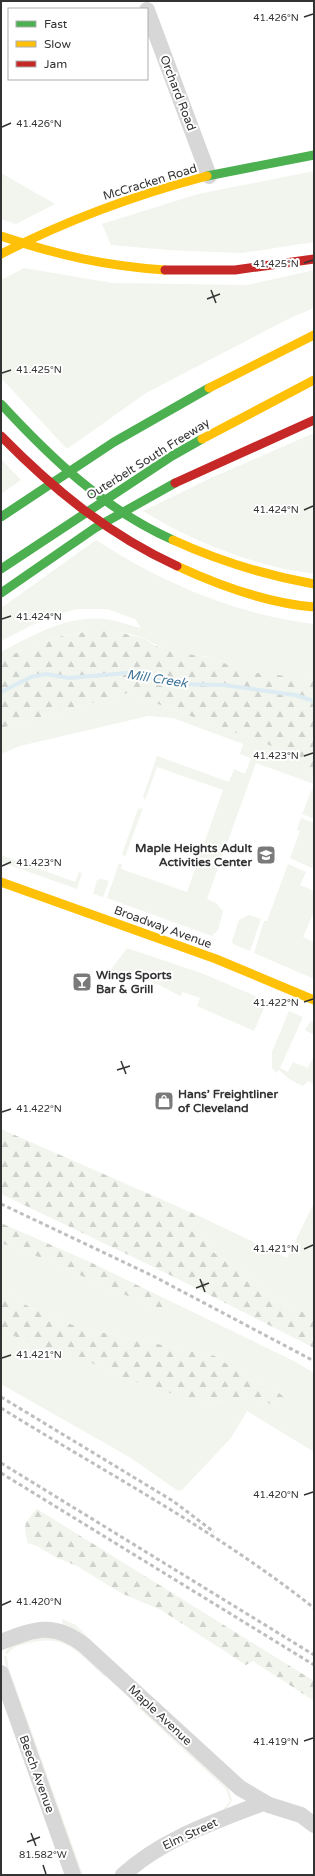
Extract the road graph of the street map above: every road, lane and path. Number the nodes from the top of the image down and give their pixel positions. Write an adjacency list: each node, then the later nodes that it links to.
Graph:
1 (148, 13): 3 (street, Orchard Road)
2 (314, 155): 3 (main road, McCracken Road)
3 (209, 176): 5 (main road, McCracken Road)
4 (1, 236): 6 (main road)
5 (1, 254)
6 (314, 259)
7 (314, 335): 12 (main road)
8 (314, 380): 13 (main road, Outerbelt South Freeway)
9 (1, 404): 14 (main road)
10 (314, 420): 15 (main road)
11 (1, 436): 16 (main road)
12 (1, 517)
13 (1, 570)
14 (314, 584)
15 (1, 593)
16 (314, 607)
17 (1, 882): 18 (main road, Broadway Avenue)
18 (314, 1000)
19 (1, 1642): 21 (street, Maple Avenue)
20 (1, 1673): 23 (street, Beech Avenue)
21 (263, 1802): 22 (street, Maple Avenue); 24 (street, Elm Street)
22 (314, 1825)
23 (73, 1875)
24 (122, 1875)

